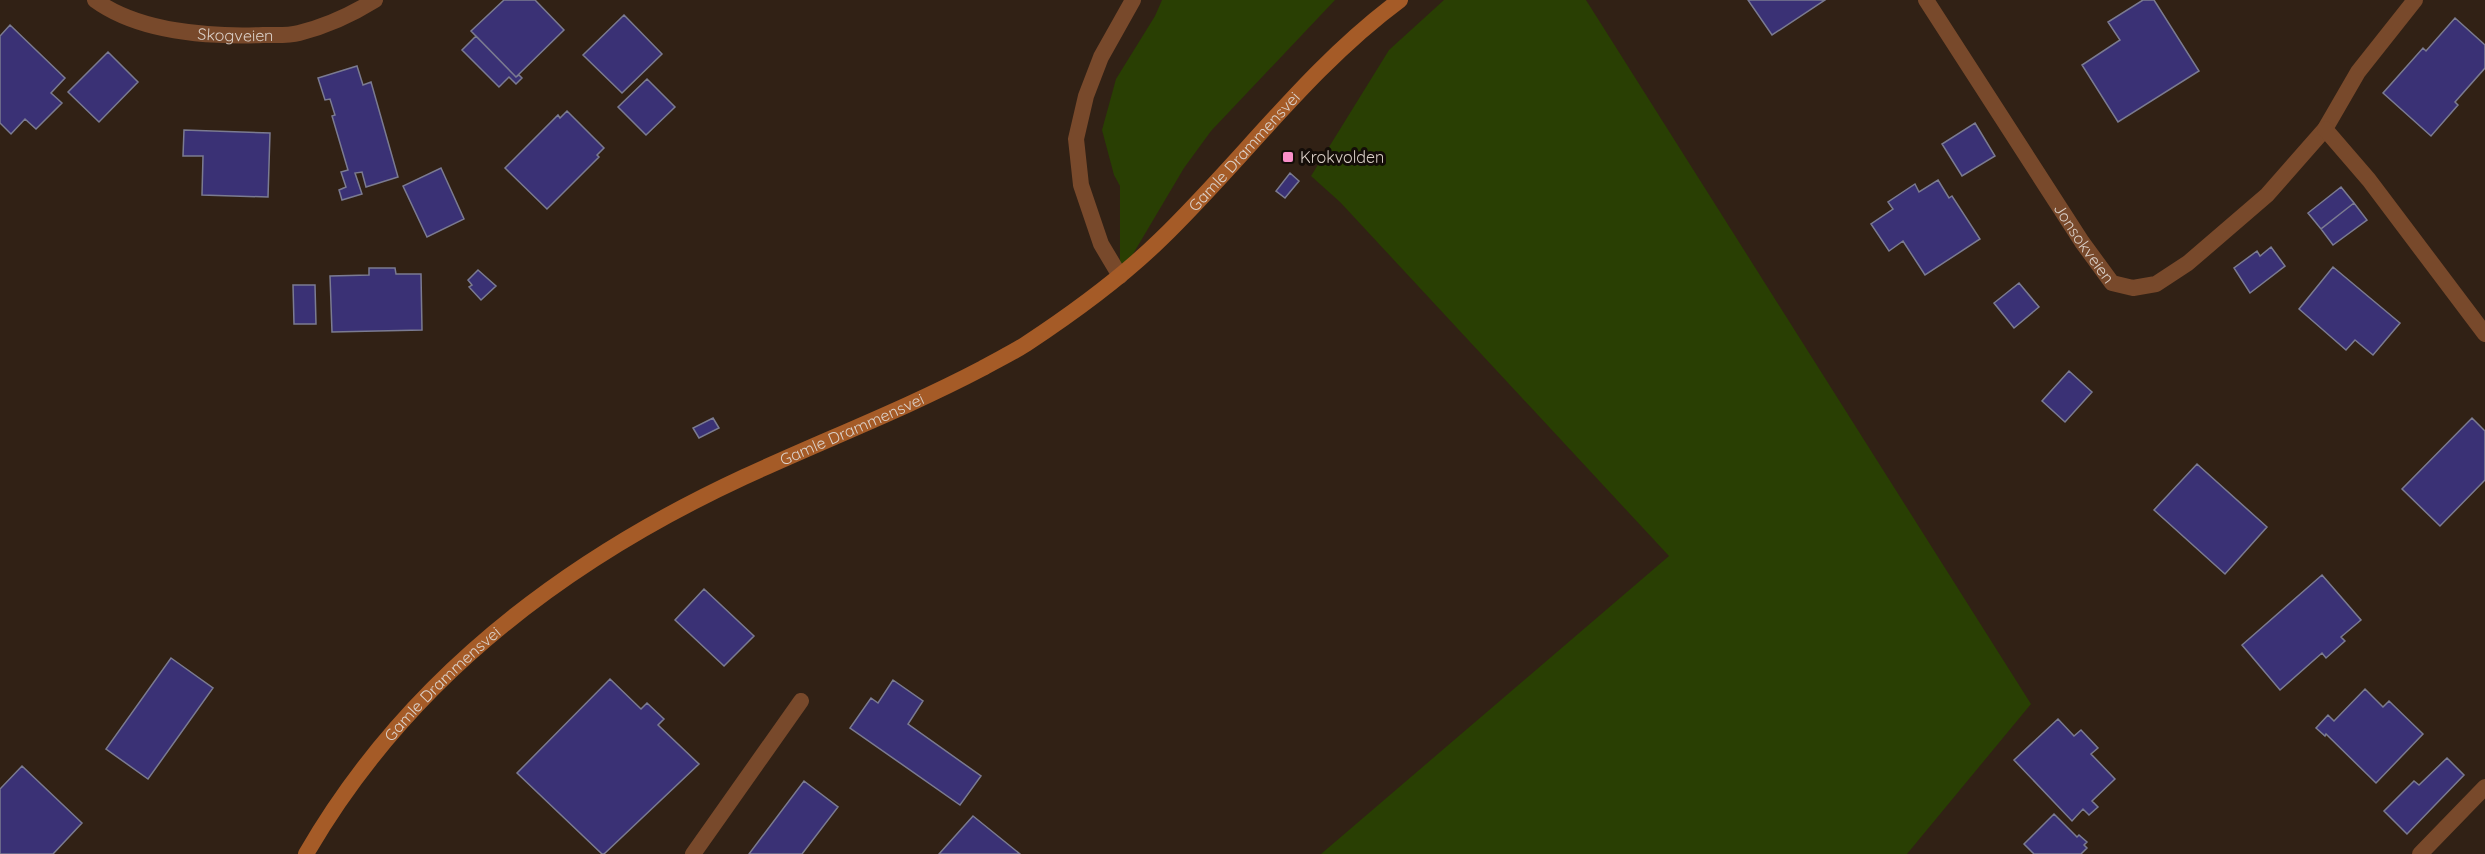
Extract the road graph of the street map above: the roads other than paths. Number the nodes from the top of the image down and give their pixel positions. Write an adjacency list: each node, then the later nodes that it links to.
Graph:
1 (95, 0): 2 (street, Skogveien)
2 (375, 0)
3 (1133, 0): 8 (street)
4 (1400, 0): 8 (main road, Gamle Drammensvei)
5 (1926, 0): 7 (street, Jonsokveien)
6 (2415, 0): 7 (street, Jonsokveien)
7 (2325, 129): 9 (street)
8 (1120, 276): 12 (main road, Gamle Drammensvei)
9 (2485, 333)
10 (801, 701): 13 (street)
11 (2485, 787): 14 (street)
12 (306, 854)
13 (693, 854)
14 (2420, 854)

